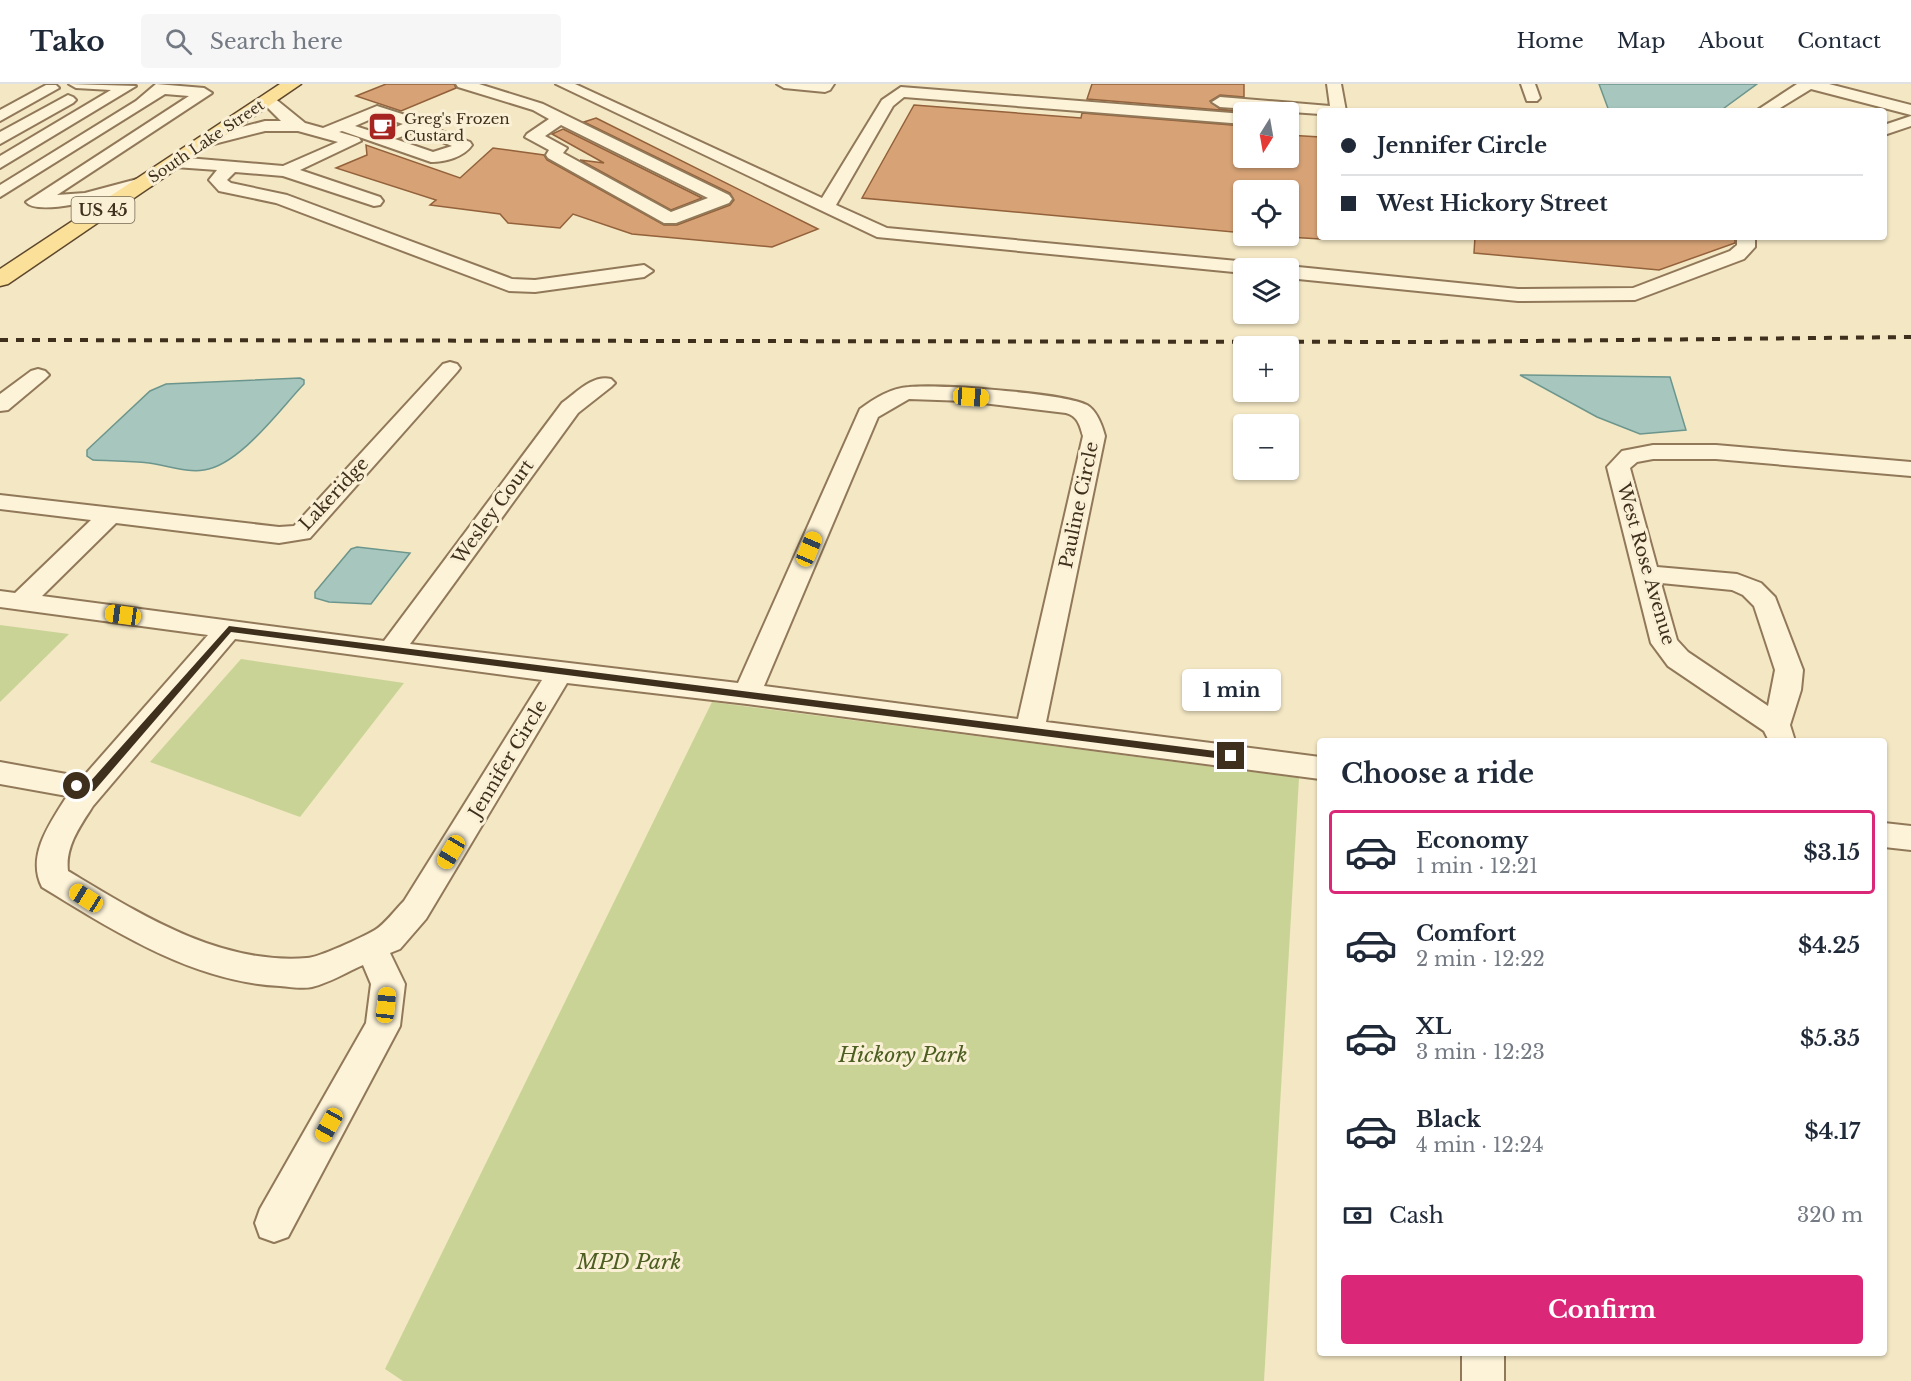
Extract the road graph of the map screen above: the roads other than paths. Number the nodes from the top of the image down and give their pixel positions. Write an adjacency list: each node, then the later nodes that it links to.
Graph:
1 (57, 84): 19 (street)
2 (76, 84): 11 (street)
3 (292, 84): 14 (main road, South Lake Street / US 45)
4 (463, 84): 20 (street)
5 (563, 84): 42 (street)
6 (784, 84): 7 (street)
7 (827, 84)
8 (1335, 84): 15 (street)
9 (1810, 84): 16 (street); 18 (street)
10 (134, 85): 11 (street); 34 (street)
11 (93, 86): 30 (street)
12 (163, 86): 38 (street); 41 (street)
13 (1071, 91): 17 (street)
14 (268, 100): 26 (street); 32 (main road, South Lake Street / US 45)
15 (1338, 108)
16 (1769, 108)
17 (1317, 109)
18 (1911, 110)
19 (0, 116)
20 (559, 118): 20 (street)
21 (1233, 118): 42 (street)
22 (1911, 121): 28 (street)
23 (418, 124): 27 (street); 31 (street); 31 (street)
24 (1299, 124): 25 (street)
25 (1317, 125)
26 (299, 126): 29 (street); 32 (street)
27 (342, 126): 29 (street); 31 (street)
28 (1887, 129)
29 (324, 133): 36 (street)
30 (0, 139)
31 (380, 139)
32 (206, 141): 33 (main road, South Lake Street / US 45)
33 (175, 162): 35 (street); 37 (main road, South Lake Street / US 45)
34 (0, 163)
35 (231, 166): 36 (street); 46 (street)
36 (285, 171): 40 (street)
37 (145, 182): 41 (street); 43 (main road, South Lake Street / US 45)
38 (0, 192)
39 (0, 200): 41 (street)
40 (374, 201)
41 (35, 202): 43 (street)
42 (826, 207): 45 (street)
43 (61, 238): 48 (main road, South Lake Street / US 45)
44 (1746, 240): 47 (street)
45 (1233, 267)
46 (644, 271)
47 (1299, 274)
48 (0, 279)
49 (450, 368): 55 (street, Lakeridge)
50 (38, 375): 52 (street)
51 (604, 383): 59 (street, Wesley Court)
52 (0, 405)
53 (1911, 469): 56 (street, West Rose Avenue)
54 (0, 502): 55 (street, Lakeridge)
55 (110, 516): 57 (street)
56 (1646, 574): 63 (street, West Rose Avenue); 63 (street)
57 (11, 600): 58 (street)
58 (229, 629): 59 (street); 66 (street, Jennifer Circle)
59 (392, 650): 60 (street)
60 (560, 673): 61 (street); 69 (street, Jennifer Circle)
61 (747, 694): 62 (street); 62 (street, Pauline Circle)
62 (1030, 730): 64 (street)
63 (1779, 733)
64 (1317, 768)
65 (0, 773): 66 (street)
66 (90, 789): 69 (street, Jennifer Circle)
67 (1887, 835): 68 (street)
68 (1911, 838)
69 (371, 947): 70 (street)
70 (274, 1224)
71 (1483, 1356): 72 (street)
72 (1482, 1381)

